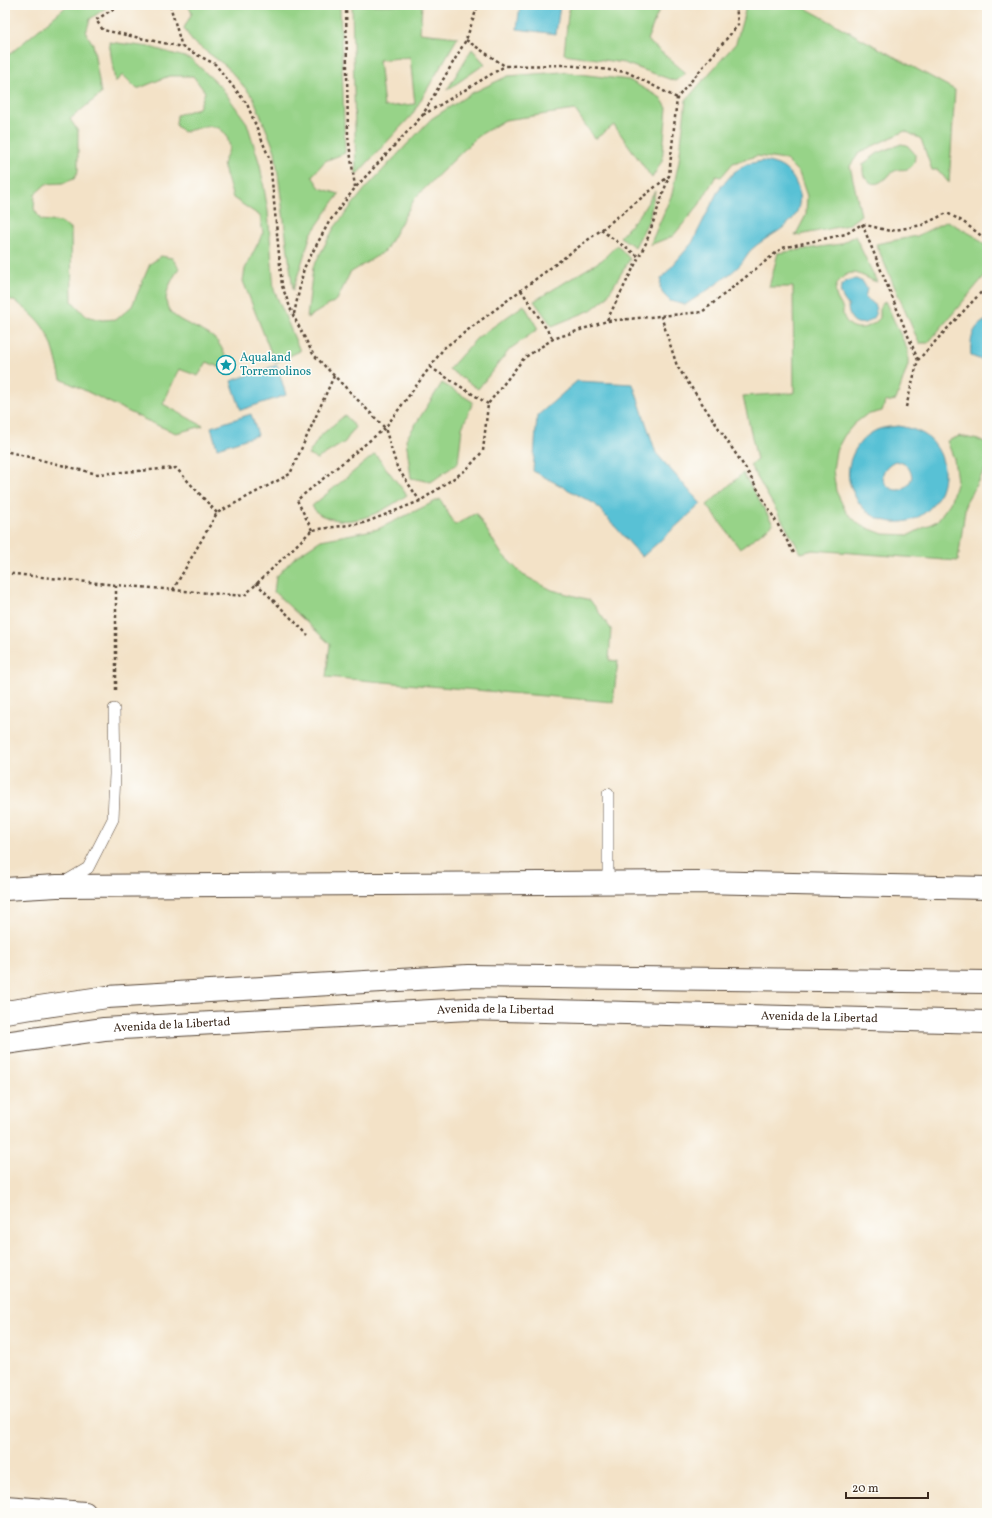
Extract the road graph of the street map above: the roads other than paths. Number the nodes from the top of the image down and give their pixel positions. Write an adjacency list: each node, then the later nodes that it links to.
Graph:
1 (114, 709): 4 (lane)
2 (608, 794): 3 (lane)
3 (608, 882): 4 (main road); 5 (main road)
4 (57, 886): 6 (main road)
5 (987, 888)
6 (5, 889)
7 (987, 982): 8 (main road)
8 (5, 1012)
9 (987, 1022): 10 (main road, Avenida de la Libertad)
10 (5, 1042)
11 (5, 1507): 12 (main road)
12 (85, 1513)

